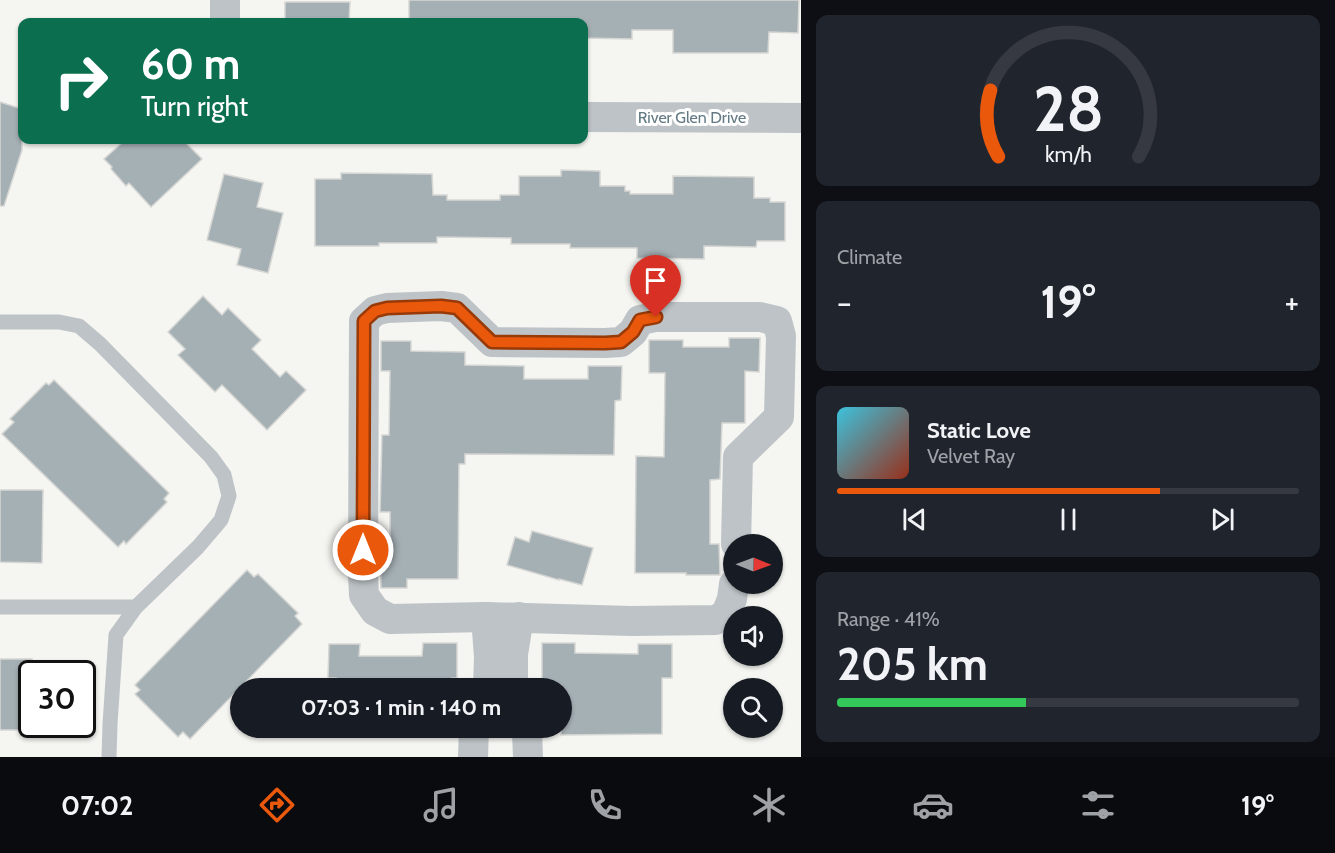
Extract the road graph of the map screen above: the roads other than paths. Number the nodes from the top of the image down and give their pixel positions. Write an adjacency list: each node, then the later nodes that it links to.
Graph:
1 (225, 0): 2 (street)
2 (225, 18)
3 (588, 117): 4 (street, River Glen Drive)
4 (801, 118)
5 (0, 322): 9 (lane)
6 (736, 534): 10 (street)
7 (733, 594): 11 (street)
8 (0, 607): 9 (lane)
9 (136, 607): 16 (lane)
10 (486, 617): 11 (street); 12 (street)
11 (519, 617): 13 (street)
12 (489, 678)
13 (513, 678)
14 (474, 738): 17 (street)
15 (527, 738): 18 (street)
16 (109, 757)
17 (473, 757)
18 (528, 757)

